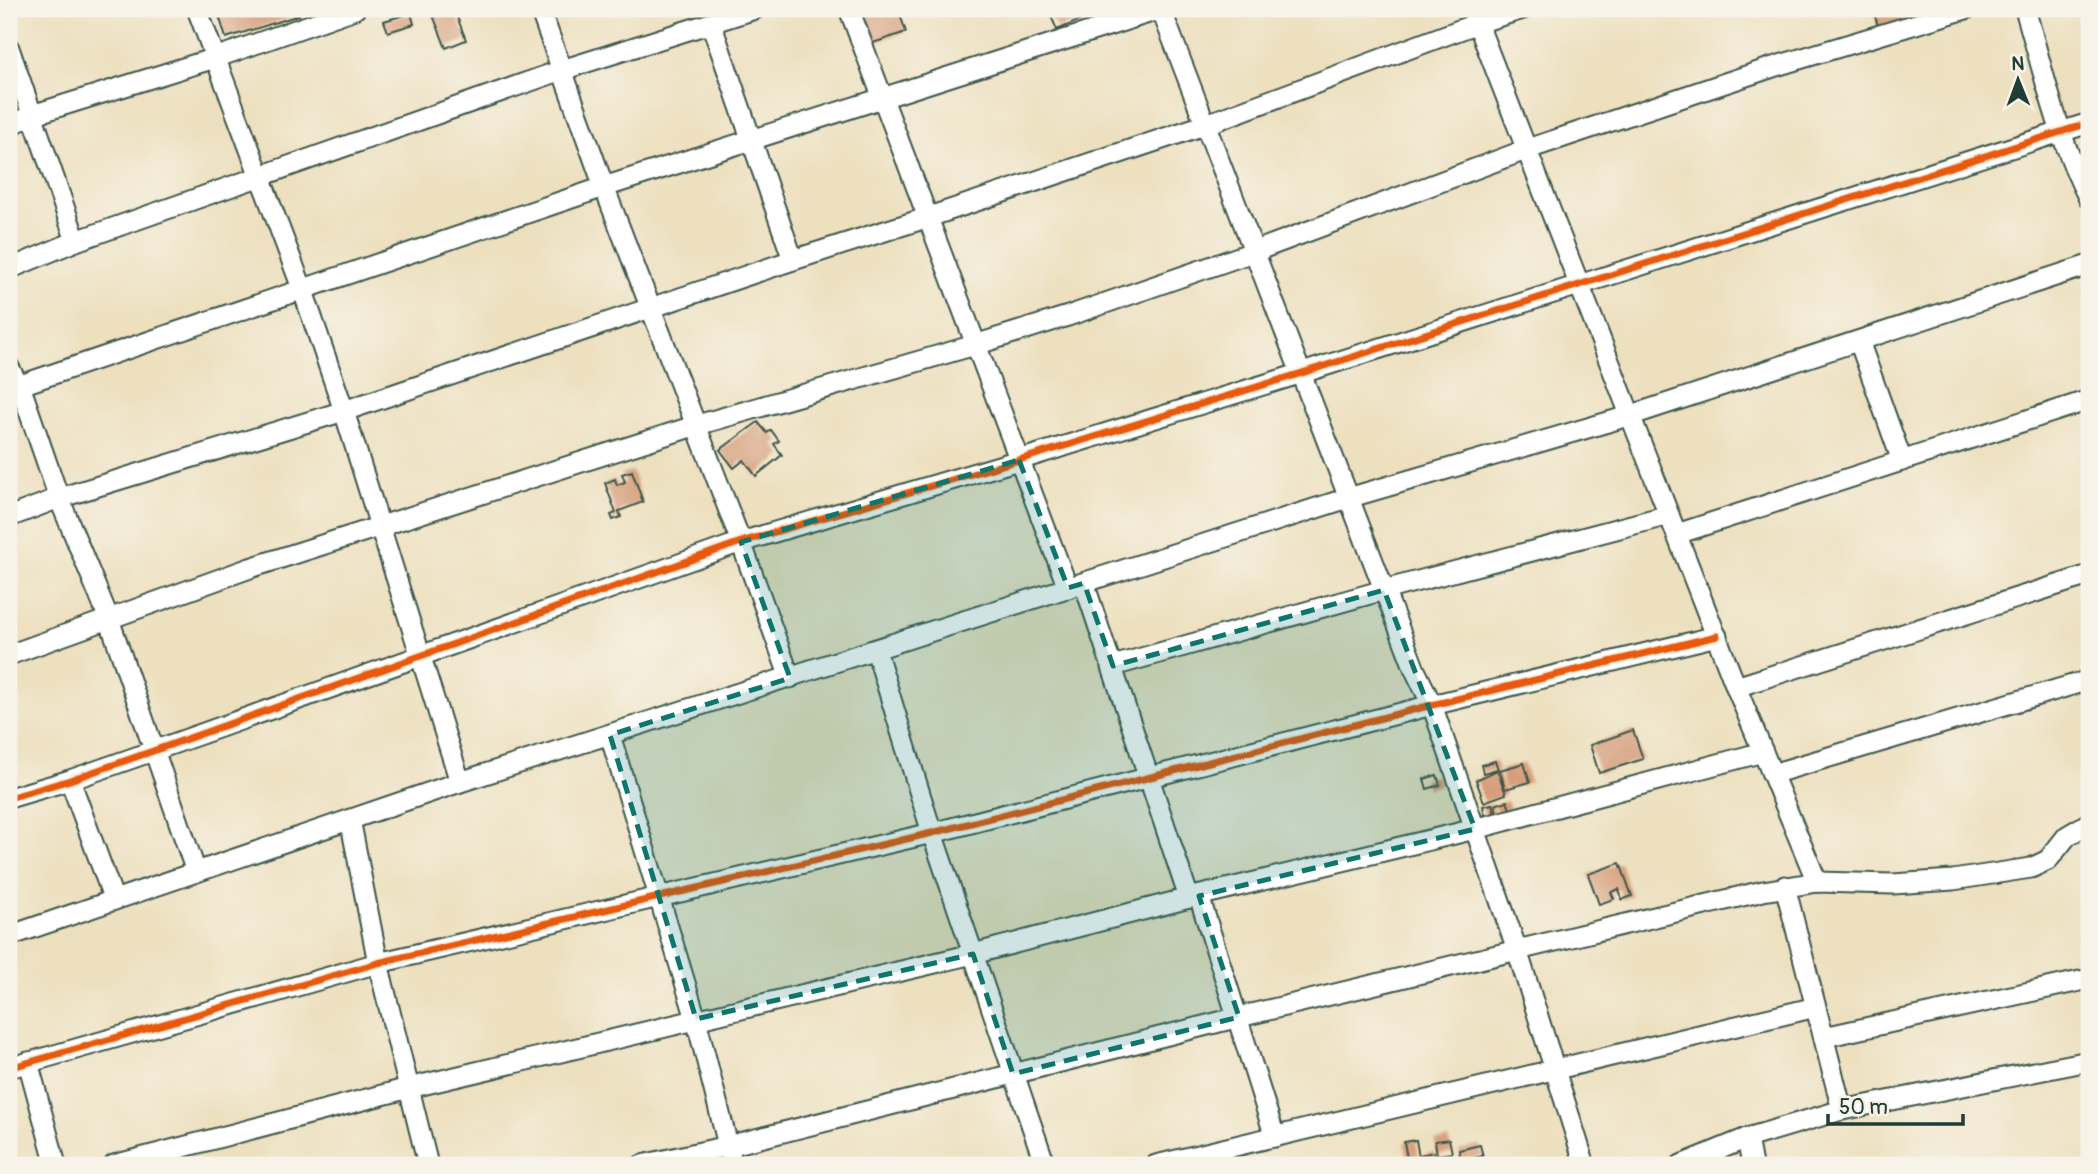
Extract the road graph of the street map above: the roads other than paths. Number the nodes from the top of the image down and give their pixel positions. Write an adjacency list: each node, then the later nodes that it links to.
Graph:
1 (197, 9): 13 (street)
2 (355, 9): 13 (street)
3 (540, 9): 14 (street)
4 (849, 9): 15 (street)
5 (1161, 9): 15 (street); 19 (street)
6 (1523, 9): 10 (street)
7 (1966, 9): 22 (street)
8 (2025, 9): 20 (street)
9 (744, 10): 11 (street)
10 (1475, 16): 19 (street); 22 (street)
11 (711, 23): 14 (street); 21 (street)
12 (9, 48): 16 (street)
13 (215, 58): 16 (street); 23 (street)
14 (562, 70): 23 (street); 24 (street)
15 (882, 97): 21 (street); 26 (street)
16 (32, 116): 18 (street); 27 (street)
17 (2089, 123): 20 (street)
18 (9, 125)
19 (1204, 125): 26 (street); 28 (street)
20 (2060, 132): 25 (street); 32 (street)
21 (751, 139): 24 (street); 29 (street)
22 (1528, 149): 28 (street); 32 (street)
23 (261, 178): 27 (street); 33 (street)
24 (604, 187): 33 (street); 34 (street)
25 (2089, 199)
26 (926, 218): 29 (street); 36 (street)
27 (76, 241): 31 (street)
28 (1253, 252): 36 (street); 38 (street)
29 (793, 260): 34 (street)
30 (2089, 265): 35 (street)
31 (9, 268)
32 (1580, 285): 38 (street); 42 (street)
33 (302, 288): 39 (street); 41 (street)
34 (651, 308): 41 (street); 43 (street)
35 (1859, 341): 42 (street); 45 (street)
36 (975, 345): 43 (street); 44 (street)
37 (9, 367): 39 (street)
38 (1299, 374): 44 (street); 47 (street)
39 (14, 387): 46 (street)
40 (2089, 400): 45 (street)
41 (344, 411): 46 (street); 50 (street)
42 (1632, 415): 47 (street); 48 (street)
43 (694, 426): 50 (street); 52 (street)
44 (1019, 460): 52 (street); 54 (street)
45 (1902, 461): 51 (street)
46 (59, 498): 49 (street); 56 (street)
47 (1348, 498): 54 (street); 55 (street)
48 (1669, 515): 51 (street); 55 (street)
49 (9, 517)
50 (379, 527): 56 (street); 60 (street)
51 (1676, 534): 57 (street)
52 (740, 542): 60 (street); 62 (street)
53 (2089, 575): 64 (street)
54 (1076, 586): 58 (street); 61 (street)
55 (1384, 590): 61 (street); 65 (street)
56 (109, 619): 59 (street); 67 (street)
57 (1717, 636): 64 (street); 65 (street)
58 (876, 650): 62 (street); 77 (street)
59 (9, 655)
60 (422, 656): 67 (street); 72 (street)
61 (1113, 666): 70 (street)
62 (790, 678): 66 (street)
63 (2089, 680): 69 (street)
64 (1736, 687): 68 (street)
65 (1432, 705): 70 (street); 76 (street)
66 (610, 735): 72 (street); 81 (street)
67 (153, 751): 71 (street); 78 (street)
68 (1763, 752): 69 (street); 76 (street)
69 (1772, 774): 79 (street)
70 (1150, 778): 77 (street); 82 (street)
71 (70, 780): 73 (street); 83 (street)
72 (460, 782): 74 (street)
73 (9, 798)
74 (349, 819): 78 (street); 87 (street)
75 (2089, 823): 79 (street)
76 (1475, 829): 82 (street); 85 (street)
77 (932, 833): 81 (street); 86 (street)
78 (196, 872): 83 (street)
79 (1817, 881): 80 (street)
80 (1785, 886): 85 (street); 89 (street)
81 (658, 895): 87 (street); 91 (street)
82 (1194, 897): 86 (street); 90 (street)
83 (114, 900): 84 (street)
84 (9, 936)
85 (1517, 950): 90 (street); 96 (street)
86 (973, 954): 91 (street); 97 (street)
87 (378, 963): 94 (street); 98 (street)
88 (2089, 979): 92 (street)
89 (1816, 1007): 92 (street); 96 (street)
90 (1239, 1017): 97 (street); 100 (street)
91 (696, 1019): 98 (street); 102 (street)
92 (1824, 1037): 99 (street)
93 (2089, 1061): 99 (street)
94 (28, 1062): 95 (street); 103 (street)
95 (9, 1068)
96 (1556, 1070): 100 (street); 110 (street)
97 (1013, 1074): 102 (street); 108 (street)
98 (409, 1088): 104 (street); 105 (street)
99 (1842, 1110): 101 (street)
100 (1275, 1137): 109 (street)
101 (1747, 1138): 111 (street); 112 (street)
102 (728, 1146): 106 (street); 107 (street)
103 (56, 1165)
104 (114, 1165)
105 (428, 1165)
106 (642, 1165)
107 (733, 1165)
108 (1045, 1165)
109 (1156, 1165)
110 (1584, 1165)
111 (1681, 1165)
112 (1752, 1165)

